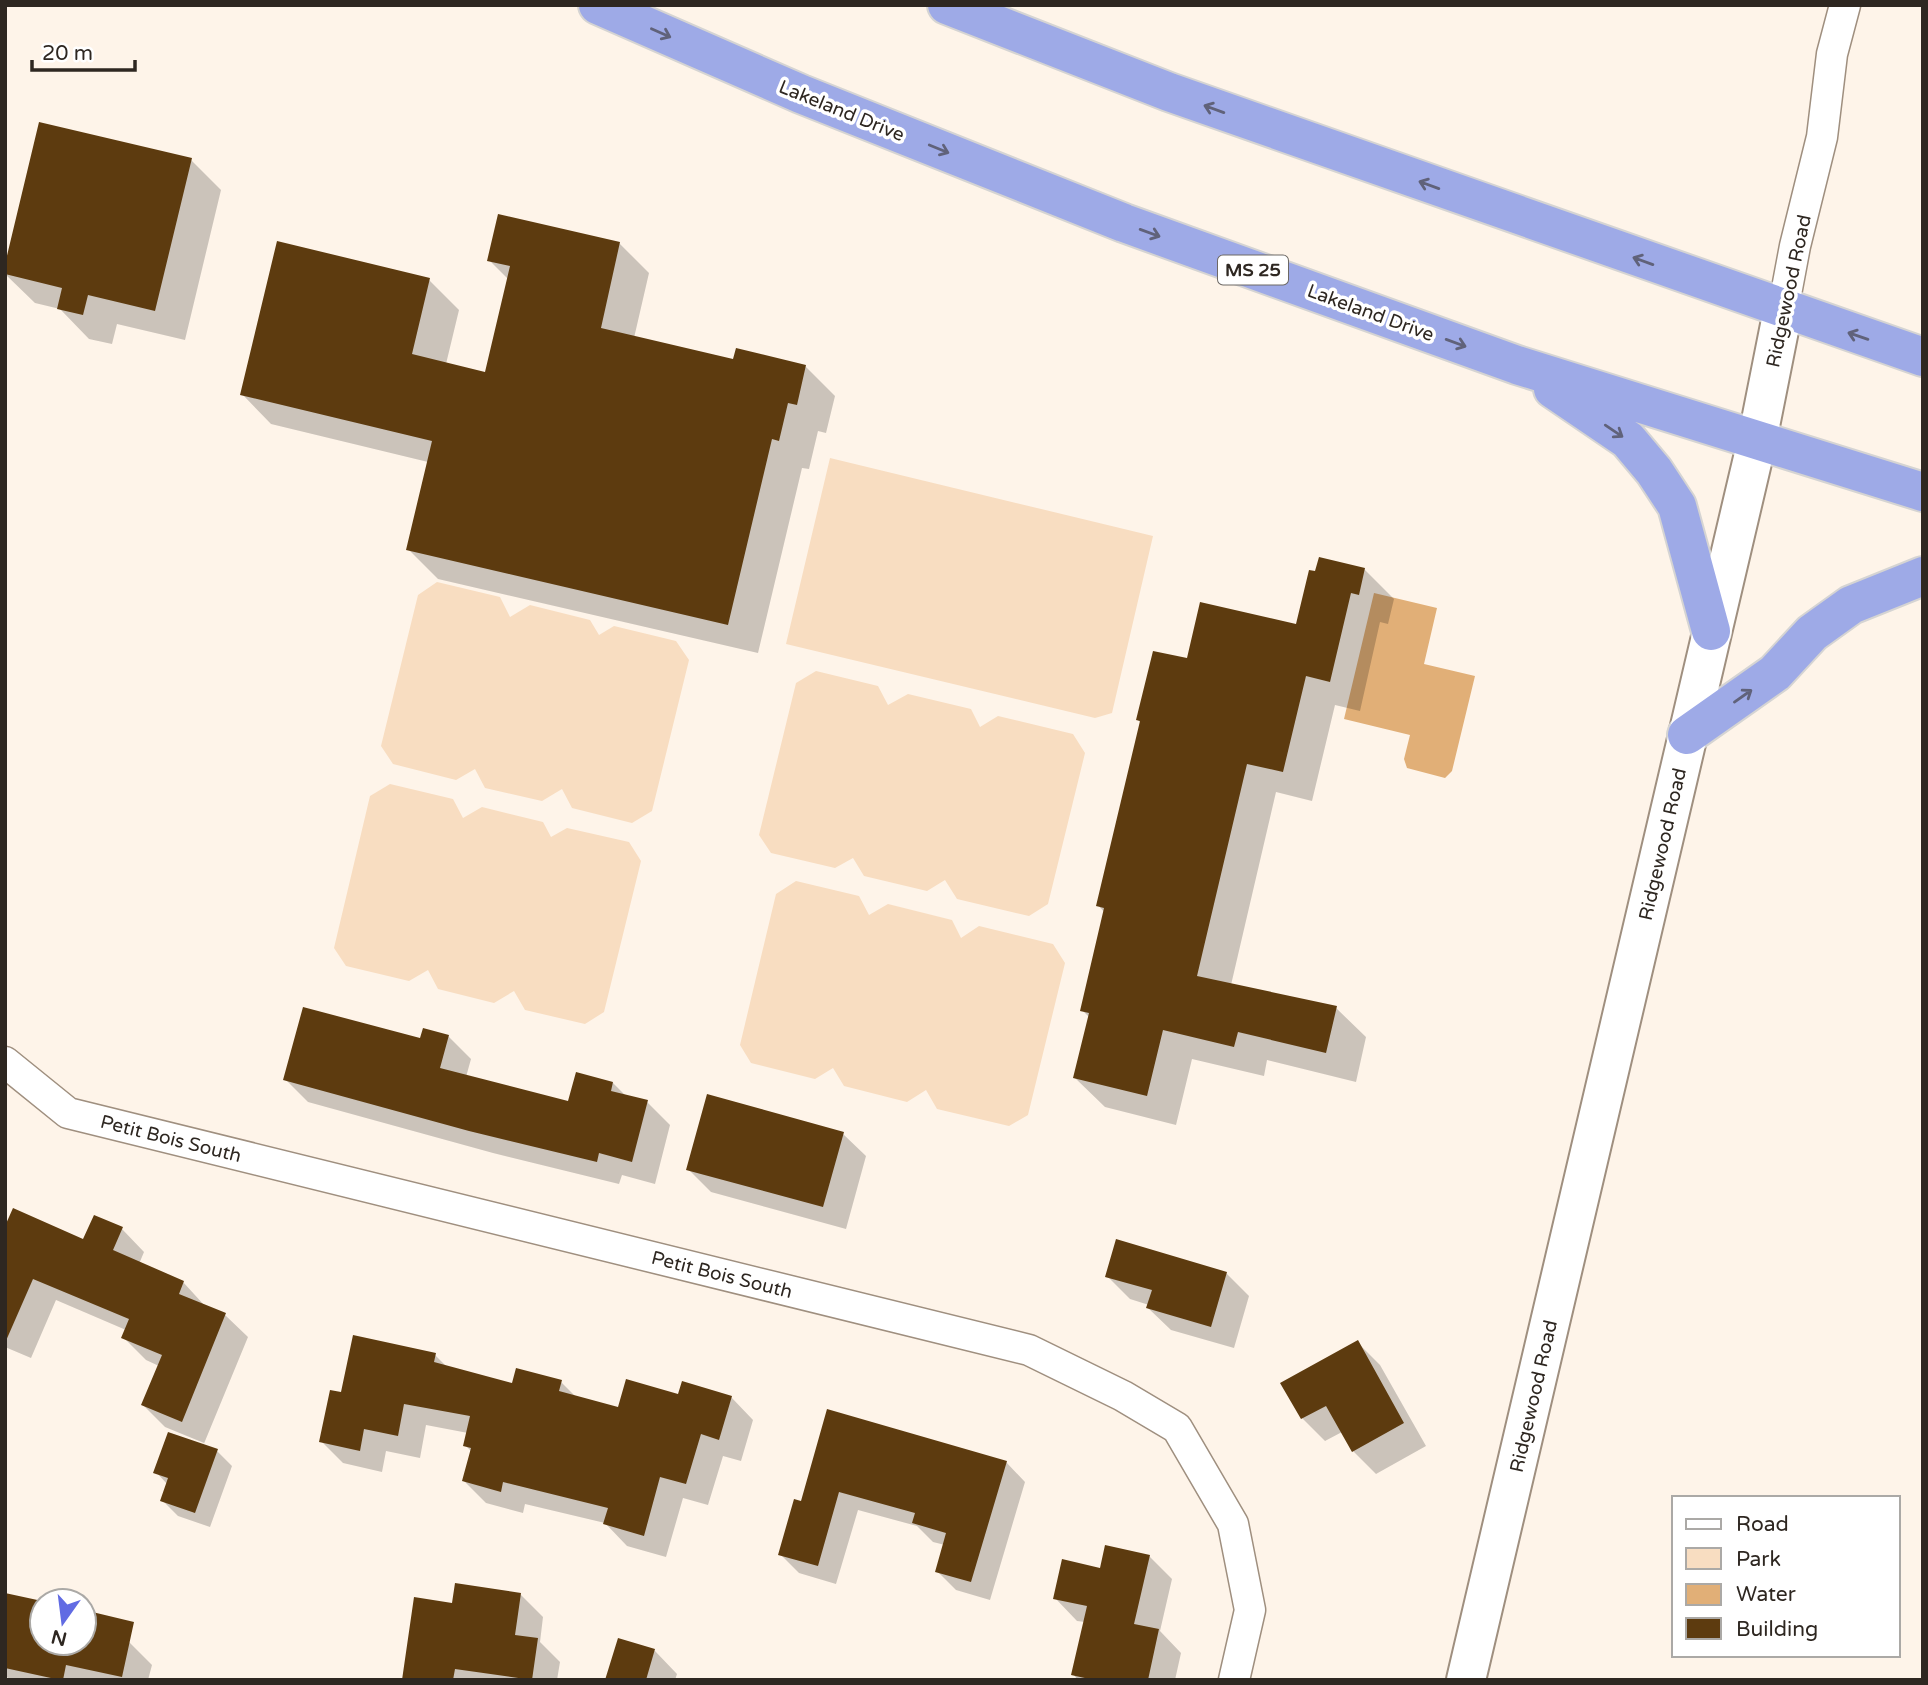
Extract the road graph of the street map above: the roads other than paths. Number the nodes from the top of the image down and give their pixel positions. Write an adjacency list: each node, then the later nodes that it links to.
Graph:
1 (598, 5): 6 (highway, Lakeland Drive / MS 25, one-way to 6)
2 (947, 5): 4 (highway, one-way to 2)
3 (1845, 5): 4 (street, Ridgewood Road)
4 (1783, 310): 5 (highway, one-way to 4); 7 (street, Ridgewood Road)
5 (1923, 358)
6 (1517, 365): 7 (highway, Lakeland Drive / MS 25); 10 (highway, one-way to 10)
7 (1757, 441): 8 (highway, Lakeland Drive / MS 25); 10 (street, Ridgewood Road)
8 (1923, 492)
9 (1923, 576): 11 (highway, one-way to 9)
10 (1711, 631): 11 (street, Ridgewood Road)
11 (1687, 734): 14 (street, Ridgewood Road)
12 (5, 1062): 13 (street, Petit Bois South)
13 (1234, 1680)
14 (1466, 1680)

